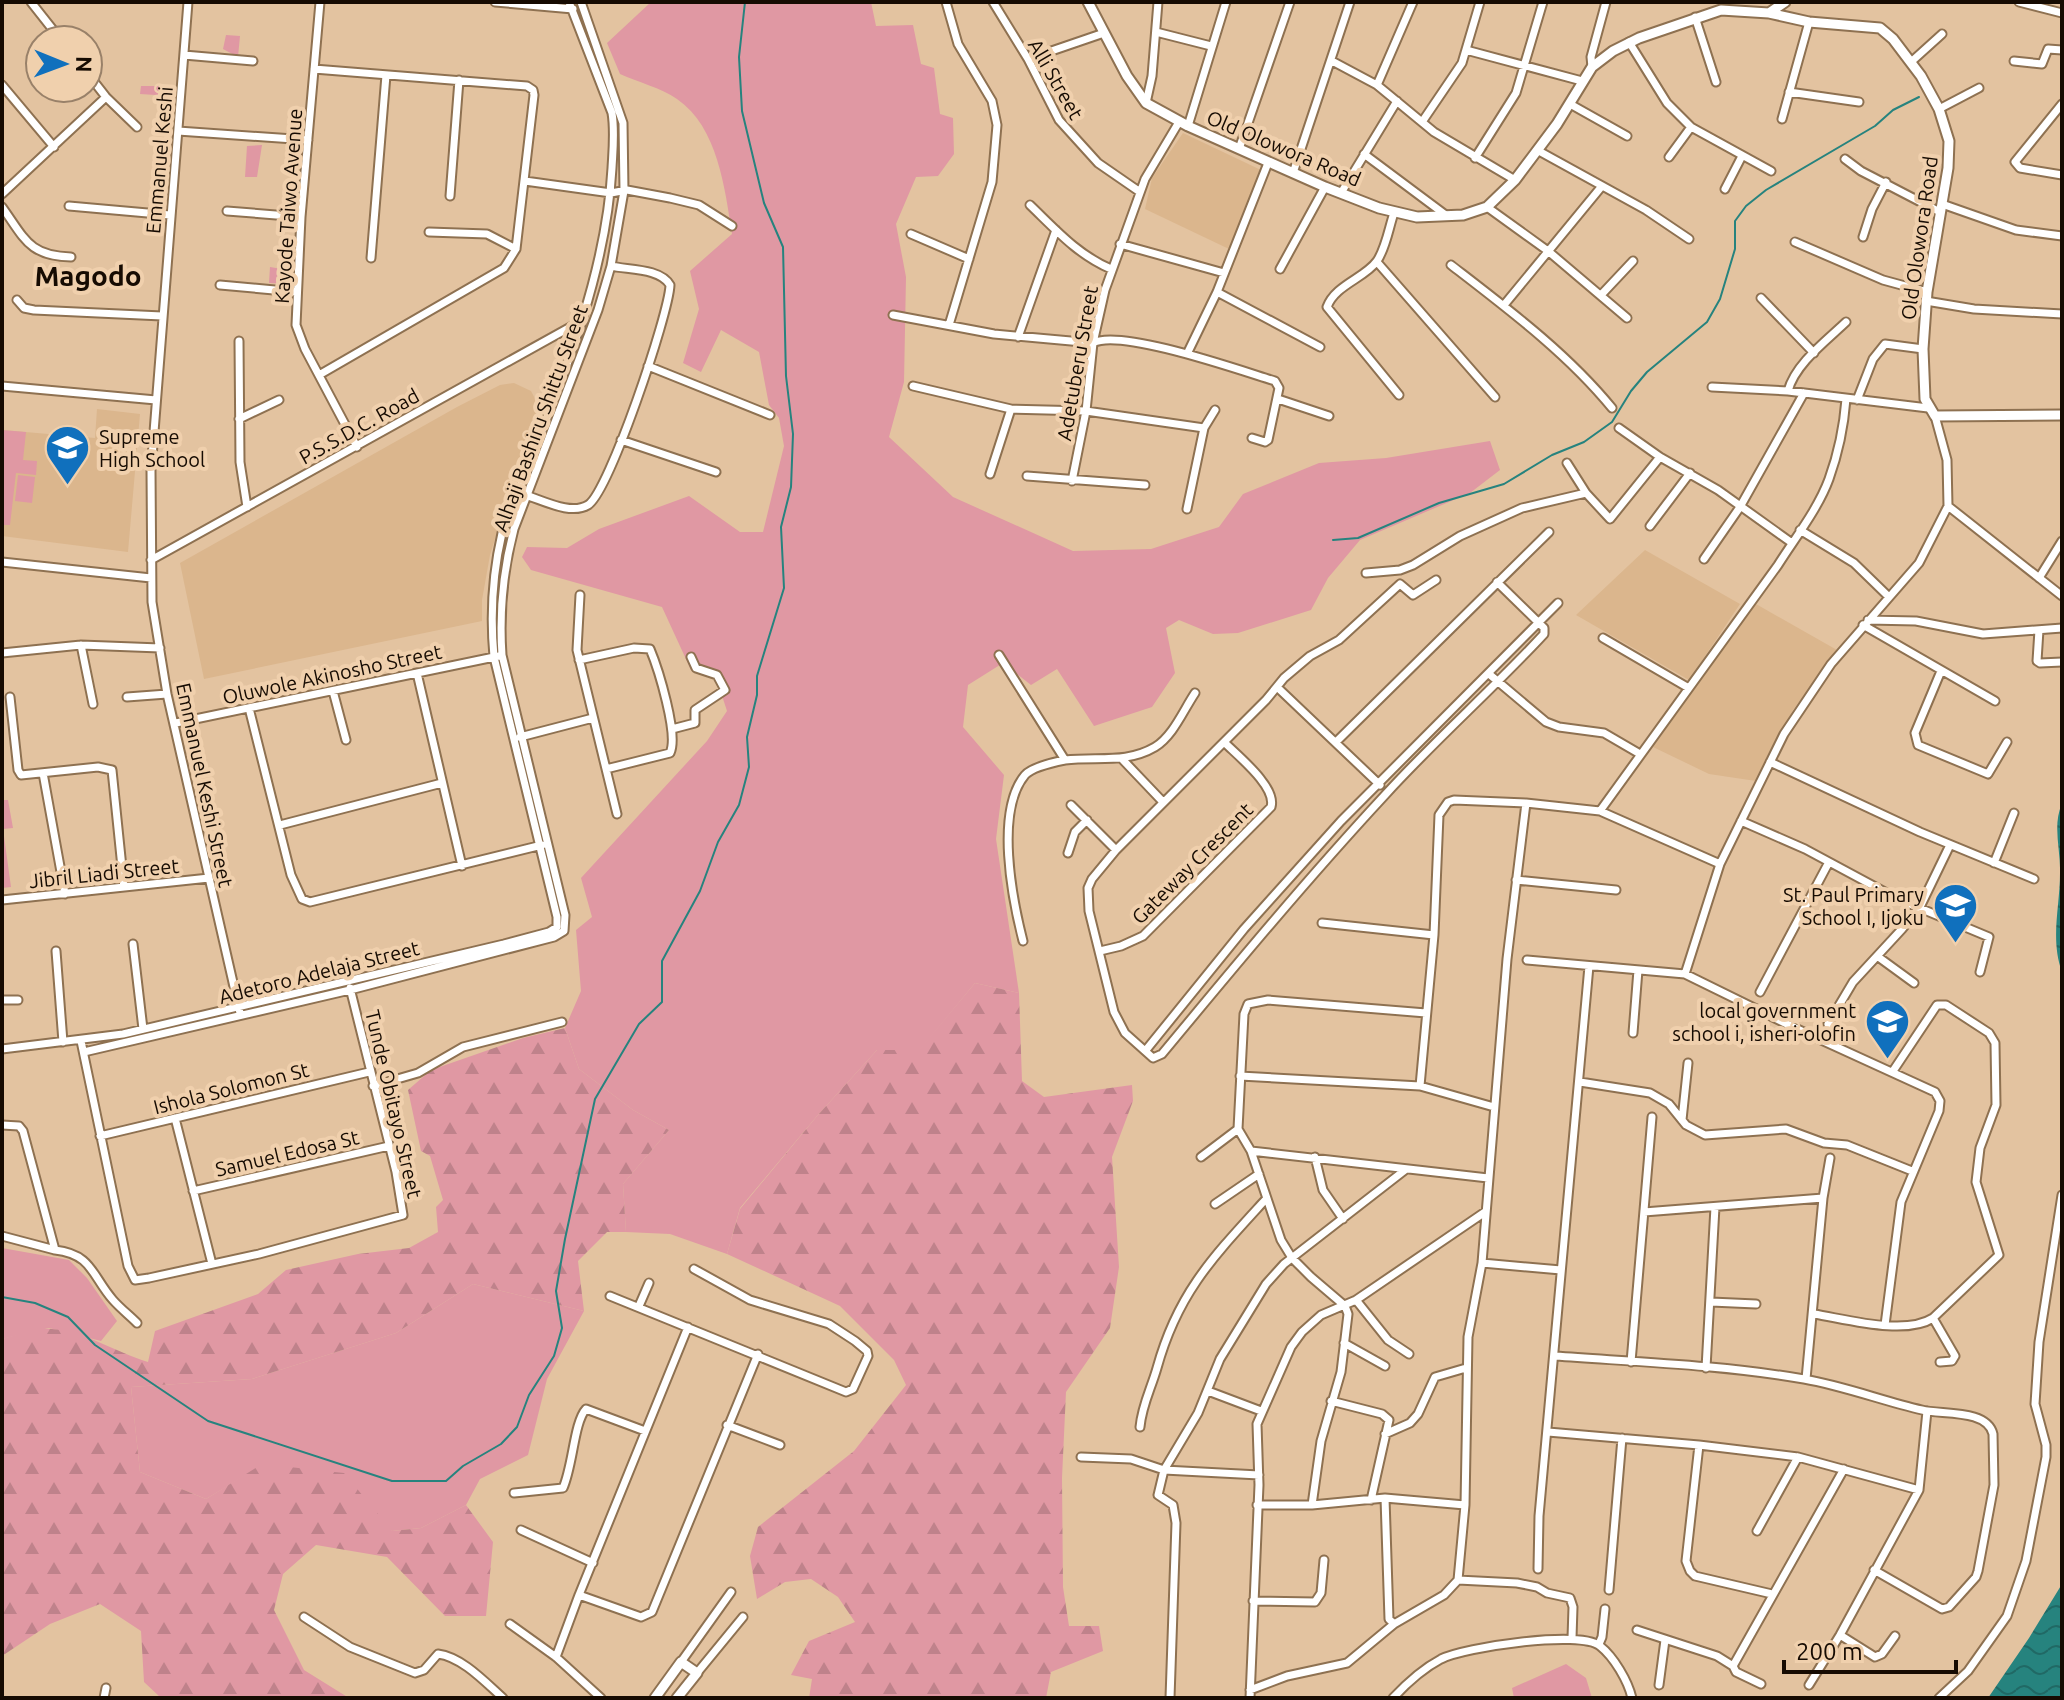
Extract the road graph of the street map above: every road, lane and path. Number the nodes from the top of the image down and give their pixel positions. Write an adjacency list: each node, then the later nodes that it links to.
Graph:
1 (31, 2): 24 (street)
2 (188, 2): 32 (street, Emmanuel Keshi)
3 (320, 2): 40 (street, Kayode Taiwo Avenue)
4 (495, 2): 18 (street)
5 (946, 2): 112 (street)
6 (993, 2): 33 (street, Alli Street)
7 (1088, 2): 26 (street, Old Olowora Road)
8 (1158, 2): 25 (street)
9 (1226, 2): 29 (street, Adetuberu Street)
10 (1290, 2): 66 (street)
11 (1350, 2): 35 (street)
12 (1413, 2): 46 (street)
13 (1480, 2): 30 (street)
14 (1543, 2): 38 (street)
15 (1606, 2): 39 (street)
16 (1783, 2): 20 (street)
17 (2019, 2): 21 (street)
18 (570, 5): 19 (street); 85 (street, Alhaji Bashiru Shittu Street)
19 (582, 5): 83 (street, Alhaji Bashiru Shittu Street)
20 (1769, 13): 22 (street, Old Olowora Road); 23 (street, Old Olowora Road)
21 (2062, 13)
22 (1695, 17): 28 (street, Old Olowora Road); 44 (street)
23 (1809, 22): 37 (street, Old Olowora Road); 48 (street)
24 (48, 24)
25 (1156, 32): 29 (street); 53 (street)
26 (1104, 33): 33 (street); 53 (street, Old Olowora Road)
27 (1942, 34): 37 (street)
28 (1629, 42): 39 (street, Old Olowora Road); 61 (street)
29 (1211, 46): 59 (street, Adetuberu Street)
30 (1466, 50): 38 (street); 58 (street)
31 (2062, 50): 36 (street)
32 (184, 55): 34 (street); 62 (street, Emmanuel Keshi)
33 (1028, 59): 84 (street, Alli Street)
34 (253, 61)
35 (1332, 61): 46 (street); 75 (street)
36 (2014, 61)
37 (1911, 62): 56 (street, Old Olowora Road)
38 (1525, 65): 43 (street); 71 (street)
39 (1592, 67): 43 (street, Old Olowora Road)
40 (314, 69): 41 (street); 64 (street, Kayode Taiwo Avenue)
41 (386, 75): 42 (street); 111 (street)
42 (459, 80): 78 (street); 88 (street)
43 (1582, 81): 54 (street, Old Olowora Road)
44 (1716, 82)
45 (2, 85): 65 (street)
46 (1377, 85): 51 (street)
47 (1979, 88): 56 (street)
48 (1789, 92): 52 (street); 57 (street)
49 (104, 94): 50 (street)
50 (106, 97): 60 (street); 65 (street)
51 (1397, 101): 58 (street); 68 (street)
52 (1859, 102)
53 (1146, 103): 59 (street, Old Olowora Road)
54 (1570, 104): 63 (street); 67 (street, Old Olowora Road)
55 (2061, 107): 76 (street)
56 (1939, 109): 93 (street, Old Olowora Road)
57 (1782, 119)
58 (1422, 122): 71 (street)
59 (1184, 124): 66 (street, Old Olowora Road); 84 (street, Adetuberu Street)
60 (137, 127)
61 (1691, 127): 69 (street); 70 (street)
62 (178, 131): 64 (street); 96 (street, Emmanuel Keshi)
63 (1627, 136)
64 (308, 140): 98 (street, Kayode Taiwo Avenue)
65 (54, 147): 87 (street)
66 (1239, 149): 73 (street, Old Olowora Road)
67 (1537, 150): 77 (street, Old Olowora Road); 80 (street)
68 (1364, 154): 86 (street); 97 (street)
69 (1742, 156): 74 (street); 82 (street)
70 (1669, 157)
71 (1475, 158): 77 (street)
72 (1845, 159): 79 (street)
73 (1268, 163): 75 (street, Old Olowora Road); 119 (street)
74 (1771, 171)
75 (1293, 173): 81 (street, Old Olowora Road)
76 (2062, 175)
77 (1515, 180): 92 (street, Old Olowora Road)
78 (525, 181): 85 (street); 108 (street)
79 (1886, 182): 93 (street); 104 (street)
80 (1602, 186): 105 (street); 109 (street)
81 (1325, 187): 86 (street, Old Olowora Road); 118 (street)
82 (1725, 189)
83 (624, 191): 85 (street); 99 (street); 116 (street, Alhaji Bashiru Shittu Street)
84 (1140, 192): 107 (street, Adetuberu Street)
85 (611, 193): 132 (street, Alhaji Bashiru Shittu Street)
86 (1341, 193): 95 (street, Old Olowora Road)
87 (2, 194)
88 (450, 196)
89 (1030, 205): 100 (street)
90 (69, 206): 96 (street)
91 (2, 207): 110 (street)
92 (1487, 207): 97 (street, Old Olowora Road); 109 (street)
93 (1941, 208): 103 (street); 124 (street, Old Olowora Road)
94 (227, 211): 98 (street)
95 (1394, 213): 97 (street, Old Olowora Road); 114 (street)
96 (170, 215): 130 (street, Emmanuel Keshi)
97 (1447, 216)
98 (301, 217): 121 (street, Kayode Taiwo Avenue)
99 (732, 226)
100 (1056, 230): 117 (street); 136 (street)
101 (429, 232): 108 (street)
102 (911, 234): 112 (street)
103 (2062, 236)
104 (1863, 237)
105 (1689, 239)
106 (1795, 242): 124 (street)
107 (1120, 244): 117 (street, Adetuberu Street); 119 (street)
108 (516, 249): 144 (street)
109 (1548, 251): 123 (street); 127 (street)
110 (71, 257)
111 (371, 258)
112 (969, 259): 135 (street)
113 (1633, 261): 123 (street)
114 (1377, 262): 150 (street); 151 (street)
115 (1451, 265): 127 (street)
116 (611, 266): 133 (street, Alhaji Bashiru Shittu Street); 143 (street)
117 (1111, 269): 138 (street, Adetuberu Street)
118 (1280, 269)
119 (1224, 273): 122 (street)
120 (220, 285): 121 (street)
121 (296, 292): 144 (street, Kayode Taiwo Avenue)
122 (1217, 292): 139 (street); 142 (street)
123 (1601, 295): 131 (street)
124 (1927, 297): 128 (street); 140 (street, Old Olowora Road)
125 (1761, 298): 141 (street)
126 (17, 300): 130 (street)
127 (1504, 305): 157 (street)
128 (2062, 314)
129 (893, 315): 135 (street)
130 (162, 316): 154 (street, Emmanuel Keshi)
131 (1627, 318)
132 (583, 320): 133 (street); 170 (street, P.S.S.D.C. Road); 180 (street, Alhaji Bashiru Shittu Street)
133 (594, 321): 180 (street, Alhaji Bashiru Shittu Street)
134 (1846, 322): 141 (street)
135 (949, 325): 136 (street)
136 (1018, 337): 138 (street)
137 (239, 341): 165 (street)
138 (1093, 343): 142 (street); 160 (street, Adetuberu Street)
139 (1320, 347)
140 (1923, 349): 156 (street); 161 (street, Old Olowora Road)
141 (1814, 353): 148 (street)
142 (1187, 354): 152 (street)
143 (648, 366): 162 (street); 169 (street)
144 (319, 375): 170 (street, Kayode Taiwo Avenue)
145 (2, 386): 154 (street)
146 (913, 386): 158 (street)
147 (1712, 387): 148 (street)
148 (1788, 391): 149 (street)
149 (1804, 393): 153 (street); 183 (street)
150 (1399, 395)
151 (1495, 397)
152 (1278, 399): 164 (street); 168 (street)
153 (1846, 399): 156 (street); 186 (street)
154 (156, 400): 191 (street, Emmanuel Keshi)
155 (279, 400): 165 (street)
156 (1857, 400): 161 (street)
157 (1612, 408)
158 (1011, 409): 160 (street); 175 (street)
159 (1215, 410): 166 (street)
160 (1086, 411): 166 (street); 177 (street, Adetuberu Street)
161 (1931, 412): 163 (street); 181 (street, Old Olowora Road)
162 (770, 415)
163 (2062, 415)
164 (1329, 416)
165 (239, 419): 182 (street)
166 (1204, 428): 184 (street)
167 (1619, 428): 171 (street)
168 (1252, 438)
169 (621, 440): 173 (street); 180 (street)
170 (357, 447): 182 (street, P.S.S.D.C. Road)
171 (1660, 457): 174 (street); 179 (street)
172 (1567, 463): 179 (street)
173 (716, 472)
174 (1690, 473): 183 (street); 185 (street)
175 (990, 474)
176 (1027, 476): 177 (street)
177 (1072, 481): 178 (street)
178 (1145, 485)
179 (1586, 493): 193 (street)
180 (522, 494): 211 (street, Alhaji Bashiru Shittu Street)
181 (1948, 506): 195 (street); 200 (street, Old Olowora Road)
182 (247, 507): 191 (street, P.S.S.D.C. Road)
183 (1740, 507): 189 (street); 190 (street)
184 (1187, 509)
185 (1650, 526)
186 (1800, 530): 189 (street); 200 (street)
187 (1549, 532): 197 (street)
188 (2062, 541): 195 (street)
189 (1792, 543): 220 (street)
190 (1704, 559)
191 (151, 560): 194 (street, Emmanuel Keshi Street)
192 (2, 562): 194 (street)
193 (1366, 573)
194 (151, 578): 208 (street, Emmanuel Keshi Street)
195 (2039, 578): 199 (street)
196 (1436, 580): 219 (street)
197 (1497, 582): 202 (street); 235 (street)
198 (580, 595): 213 (street)
199 (2062, 596)
200 (1889, 597): 203 (street, Old Olowora Road)
201 (1558, 603): 202 (street)
202 (1538, 622): 217 (street); 218 (street)
203 (1865, 622): 205 (street); 215 (street); 240 (street, Old Olowora Road)
204 (2062, 628): 205 (street)
205 (2039, 630): 214 (street)
206 (1603, 638): 220 (street)
207 (81, 645): 208 (street); 209 (street); 227 (street)
208 (160, 648): 223 (street, Emmanuel Keshi Street)
209 (2, 653)
210 (999, 655): 238 (street)
211 (498, 656): 216 (street, Oluwole Akinosho Street); 232 (street, Alhaji Bashiru Shittu Street)
212 (691, 657): 231 (street)
213 (579, 660): 229 (street); 231 (street)
214 (2062, 662)
215 (1941, 671): 226 (street); 236 (street)
216 (417, 673): 221 (street, Oluwole Akinosho Street); 243 (street)
217 (1489, 674): 218 (street); 244 (street)
218 (1499, 683): 237 (street); 245 (street)
219 (1277, 687): 234 (street); 235 (street)
220 (1687, 687): 237 (street)
221 (333, 691): 228 (street, Oluwole Akinosho Street); 233 (street)
222 (1195, 693): 239 (street)
223 (167, 694): 225 (street); 230 (street, Emmanuel Keshi Street)
224 (10, 697): 242 (street)
225 (127, 697)
226 (1995, 701)
227 (93, 704)
228 (249, 708): 230 (street, Oluwole Akinosho Street); 254 (street)
229 (593, 718): 232 (street); 241 (street)
230 (176, 723): 263 (street, Emmanuel Keshi Street)
231 (672, 729): 241 (street)
232 (518, 738): 255 (street, Alhaji Bashiru Shittu Street)
233 (346, 740)
234 (1224, 742): 246 (street); 279 (street, Gateway Crescent)
235 (1336, 742): 244 (street)
236 (2007, 742)
237 (1640, 754): 249 (street)
238 (1065, 760): 239 (street); 275 (street)
239 (1123, 760): 246 (street)
240 (1770, 762): 253 (street, Old Olowora Road); 256 (street)
241 (606, 769): 251 (street)
242 (43, 773): 266 (street); 268 (street)
243 (442, 783): 254 (street); 262 (street)
244 (1379, 783): 245 (street); 273 (street)
245 (1388, 792): 276 (street)
246 (1163, 802): 257 (street)
247 (1526, 803): 249 (street); 265 (street); 274 (street)
248 (1071, 805): 252 (street)
249 (1600, 811): 261 (street)
250 (2014, 813): 260 (street)
251 (617, 814)
252 (1087, 820): 257 (street); 258 (street)
253 (1741, 821): 259 (street); 261 (street, Old Olowora Road)
254 (280, 825): 262 (street)
255 (543, 845): 262 (street); 272 (street, Alhaji Bashiru Shittu Street)
256 (1950, 845): 260 (street); 270 (street)
257 (1116, 850): 279 (street)
258 (1068, 853)
259 (1829, 862): 270 (street); 288 (street)
260 (1994, 863): 264 (street)
261 (1720, 864): 285 (street, Old Olowora Road)
262 (462, 866)
263 (209, 878): 266 (street, Jibril Liadi Street); 291 (street, Emmanuel Keshi Street)
264 (2034, 879)
265 (1516, 880): 267 (street); 309 (street)
266 (124, 887): 268 (street, Jibril Liadi Street)
267 (1616, 890)
268 (65, 894): 269 (street, Jibril Liadi Street)
269 (2, 900)
270 (1920, 907): 280 (street); 284 (street)
271 (1322, 923): 274 (street)
272 (560, 927): 287 (street, Adetoro Adelaja Street); 287 (street)
273 (1244, 929): 276 (street); 300 (street)
274 (1434, 935): 292 (street)
275 (1023, 941)
276 (1256, 941): 300 (street)
277 (133, 944): 295 (street)
278 (56, 951): 298 (street)
279 (1100, 951): 300 (street)
280 (1877, 956): 286 (street); 294 (street)
281 (1527, 960): 282 (street)
282 (1589, 966): 283 (street); 306 (street)
283 (1638, 970): 285 (street); 296 (street)
284 (1980, 972)
285 (1685, 974): 303 (street)
286 (1914, 983)
287 (349, 986): 291 (street); 304 (street, Tunde Obitayo Street)
288 (1760, 992)
289 (2, 1000): 290 (street)
290 (18, 1000)
291 (239, 1012): 295 (street, Adetoro Adelaja Street); 301 (street)
292 (1426, 1013): 305 (street); 308 (street)
293 (562, 1022): 307 (street)
294 (1828, 1024)
295 (143, 1029): 297 (street, Adetoro Adelaja Street)
296 (1633, 1033)
297 (81, 1041): 298 (street, Adetoro Adelaja Street); 301 (street)
298 (63, 1042): 299 (street, Adetoro Adelaja Street)
299 (2, 1049)
300 (1146, 1050)
301 (84, 1052): 315 (street)
302 (1688, 1063): 312 (street)
303 (1893, 1071): 322 (street); 349 (street)
304 (369, 1072): 307 (street, Tunde Obitayo Street); 311 (street, Ishola Solomon St)
305 (1240, 1076): 308 (street); 314 (street)
306 (1580, 1082): 312 (street); 340 (street)
307 (373, 1086): 316 (street, Tunde Obitayo Street)
308 (1420, 1086): 309 (street)
309 (1494, 1107): 324 (street)
310 (1652, 1117): 332 (street)
311 (175, 1118): 315 (street, Ishola Solomon St); 325 (street)
312 (1682, 1120): 322 (street)
313 (2, 1125): 335 (street)
314 (1238, 1129): 317 (street); 318 (street)
315 (100, 1136): 338 (street)
316 (389, 1146): 325 (street, Samuel Edosa St); 338 (street, Tunde Obitayo Street)
317 (1251, 1151): 319 (street); 323 (street)
318 (1201, 1157)
319 (1315, 1157): 321 (street); 333 (street)
320 (1830, 1158): 327 (street)
321 (1405, 1170): 324 (street); 333 (street)
322 (1912, 1171): 351 (street)
323 (1259, 1174): 328 (street); 329 (street)
324 (1488, 1178): 331 (street)
325 (193, 1191): 338 (street)
326 (2062, 1195): 427 (street)
327 (1823, 1198): 330 (street); 348 (street)
328 (1266, 1199): 336 (street); 368 (street)
329 (1215, 1204)
330 (1715, 1207): 332 (street); 344 (street)
331 (1485, 1212): 337 (street); 343 (street)
332 (1644, 1212): 357 (street)
333 (1343, 1219): 336 (street)
334 (2, 1236): 335 (street)
335 (55, 1250): 350 (street)
336 (1292, 1258): 347 (street); 363 (street)
337 (1482, 1263): 340 (street); 360 (street)
338 (212, 1264)
339 (694, 1269): 354 (street)
340 (1561, 1270): 356 (street)
341 (649, 1283): 346 (street)
342 (610, 1296): 346 (street)
343 (1356, 1300): 347 (street); 355 (street)
344 (1711, 1302): 345 (street); 361 (street)
345 (1756, 1304)
346 (639, 1306): 352 (street)
347 (1345, 1306): 353 (street); 365 (street)
348 (1814, 1314): 351 (street); 362 (street)
349 (1933, 1318): 351 (street); 358 (street)
350 (137, 1323)
351 (1885, 1325)
352 (688, 1327): 354 (street); 369 (street)
353 (1344, 1343): 359 (street); 364 (street)
354 (758, 1354): 367 (street)
355 (1409, 1354)
356 (1555, 1356): 357 (street); 370 (street)
357 (1631, 1362): 361 (street)
358 (1940, 1362)
359 (1385, 1366)
360 (1466, 1368): 371 (street); 386 (street)
361 (1706, 1368): 362 (street)
362 (1806, 1379): 366 (street)
363 (1208, 1391): 365 (street); 378 (street)
364 (1331, 1401): 371 (street); 385 (street)
365 (1261, 1411): 379 (street)
366 (1927, 1411): 380 (street); 392 (street)
367 (727, 1425): 373 (street); 397 (street)
368 (1140, 1427)
369 (645, 1431): 381 (street); 390 (street)
370 (1548, 1432): 372 (street); 391 (street)
371 (1385, 1434): 383 (street)
372 (1622, 1438): 374 (street); 394 (street)
373 (780, 1445)
374 (1699, 1445): 376 (street); 396 (street)
375 (1081, 1457): 378 (street)
376 (1798, 1457): 377 (street); 388 (street)
377 (1844, 1469): 380 (street); 396 (street)
378 (1164, 1470): 379 (street); 424 (street)
379 (1259, 1475): 384 (street)
380 (1919, 1490): 392 (street)
381 (514, 1493)
382 (1385, 1498): 383 (street); 386 (street); 403 (street)
383 (1371, 1500): 385 (street)
384 (1257, 1505): 385 (street); 398 (street)
385 (1312, 1505)
386 (1465, 1505): 393 (street)
387 (521, 1530): 390 (street)
388 (1757, 1531)
389 (1324, 1560): 398 (street)
390 (593, 1563): 397 (street)
391 (1538, 1569)
392 (1874, 1570): 405 (street)
393 (1458, 1580): 403 (street); 407 (street)
394 (1609, 1590)
395 (731, 1592): 411 (street)
396 (1772, 1594): 412 (street)
397 (579, 1595): 410 (street)
398 (1253, 1601): 418 (street)
399 (1605, 1609): 409 (street)
400 (304, 1617): 420 (street)
401 (743, 1617): 413 (street)
402 (510, 1624): 410 (street)
403 (1394, 1624): 418 (street)
404 (1637, 1630): 408 (street)
405 (1840, 1635): 406 (street); 416 (street)
406 (1895, 1636)
407 (1572, 1638): 409 (street); 425 (street)
408 (1665, 1640): 412 (street); 415 (street)
409 (1599, 1644): 426 (street)
410 (556, 1657): 421 (street)
411 (681, 1662): 413 (street); 422 (street)
412 (1733, 1666): 414 (street)
413 (697, 1673): 423 (street)
414 (1761, 1684)
415 (1659, 1685)
416 (1809, 1685)
417 (106, 1688): 419 (street)
418 (1250, 1694)
419 (104, 1698)
420 (503, 1698)
421 (601, 1698)
422 (655, 1698)
423 (677, 1698)
424 (1170, 1698)
425 (1393, 1698)
426 (1632, 1698)
427 (1939, 1698)

